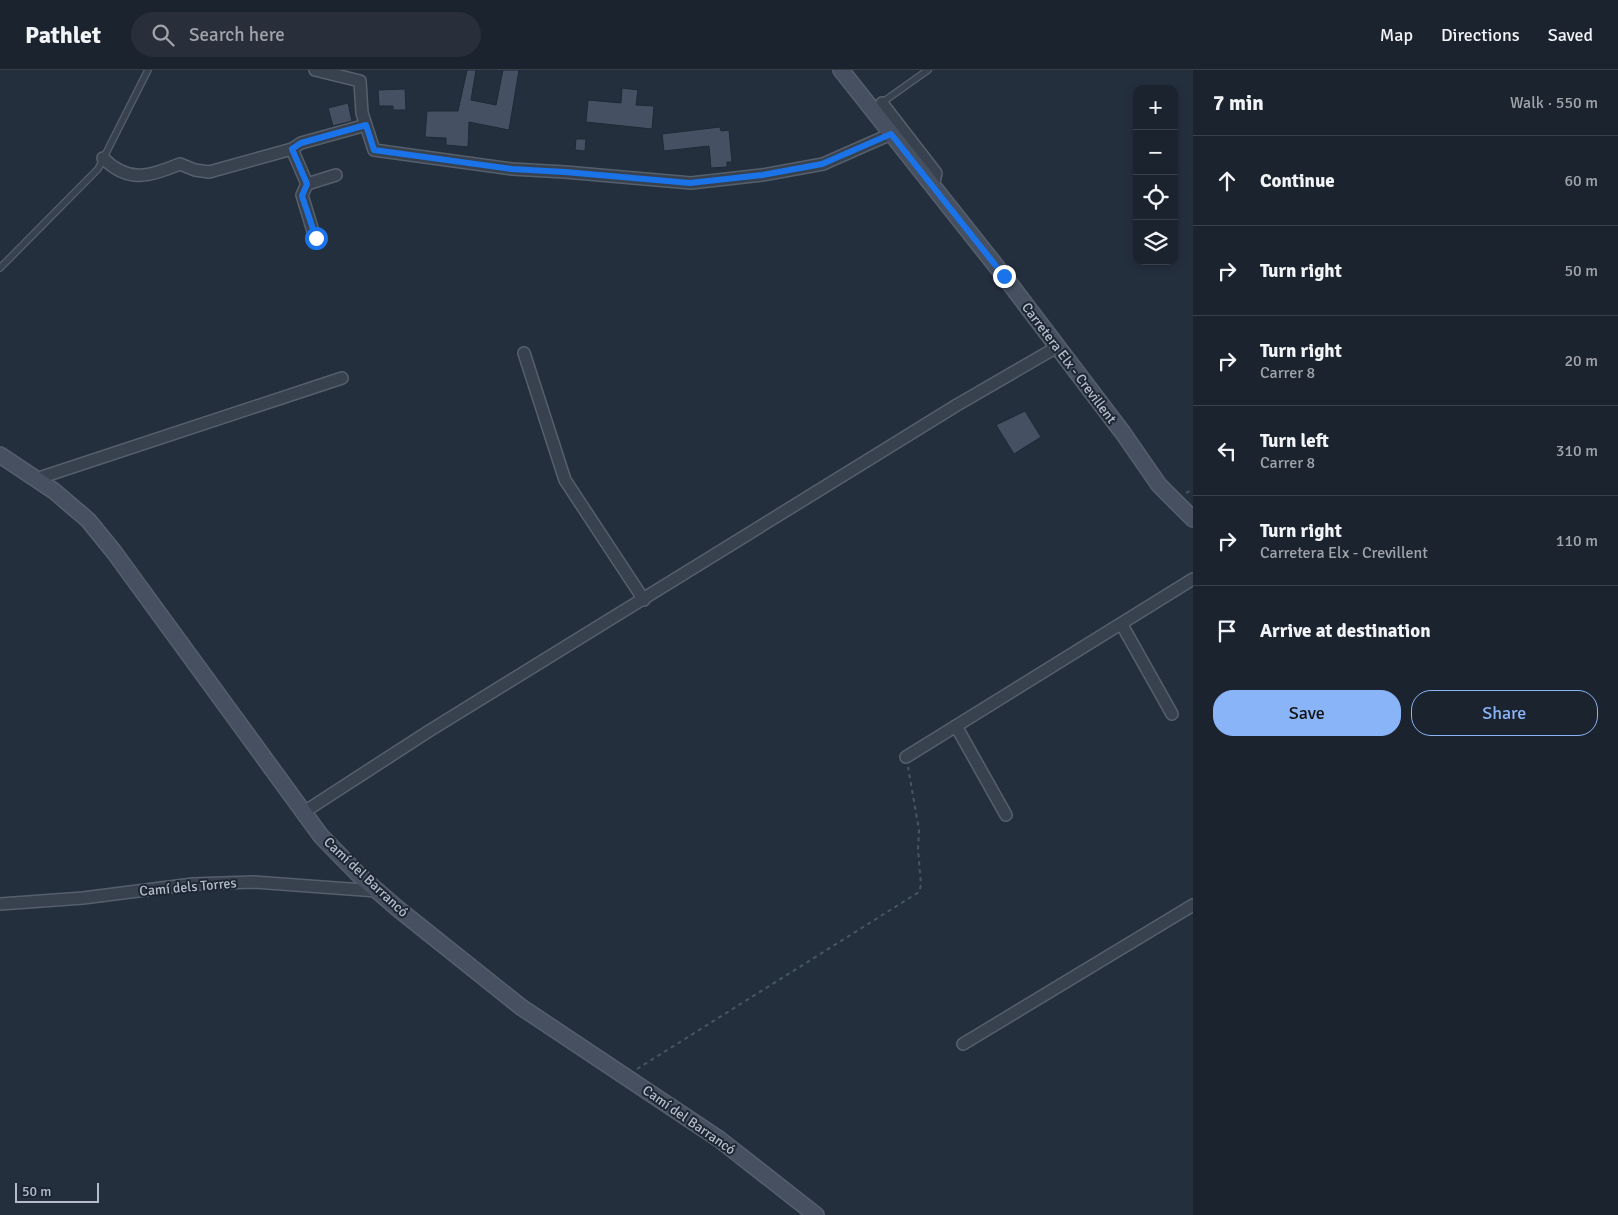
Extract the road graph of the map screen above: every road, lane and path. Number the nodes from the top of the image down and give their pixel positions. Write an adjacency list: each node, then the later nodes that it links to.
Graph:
1 (148, 70): 9 (lane)
2 (315, 70): 6 (street)
3 (841, 70): 5 (street, Carretera Elx - Crevillent)
4 (928, 70): 5 (lane)
5 (877, 106): 7 (street, Carretera Elx - Crevillent); 12 (street)
6 (366, 125): 7 (street); 8 (street)
7 (891, 134): 12 (street, Carretera Elx - Crevillent)
8 (292, 149): 9 (street); 11 (street)
9 (103, 158): 14 (lane)
10 (336, 175): 11 (street)
11 (307, 184): 13 (street)
12 (932, 187): 15 (street, Carretera Elx - Crevillent)
13 (316, 238)
14 (0, 268)
15 (1057, 347): 20 (street, Carretera Elx - Crevillent); 22 (street)
16 (524, 353): 22 (street)
17 (342, 378): 19 (street)
18 (0, 455): 19 (street, Camí del Barrancó)
19 (36, 479): 27 (street, Camí del Barrancó)
20 (1193, 519)
21 (1193, 579): 23 (street)
22 (644, 600): 27 (street)
23 (1122, 625): 24 (street); 25 (street)
24 (1172, 714)
25 (956, 726): 26 (street); 28 (street)
26 (906, 757): 33 (path)
27 (304, 812): 29 (street, Camí del Barrancó)
28 (1006, 815)
29 (377, 891): 30 (street, Camí dels Torres); 33 (street, Camí del Barrancó)
30 (0, 904)
31 (1193, 905): 32 (street)
32 (963, 1044)
33 (626, 1076): 34 (street, Camí del Barrancó)
34 (816, 1215)

